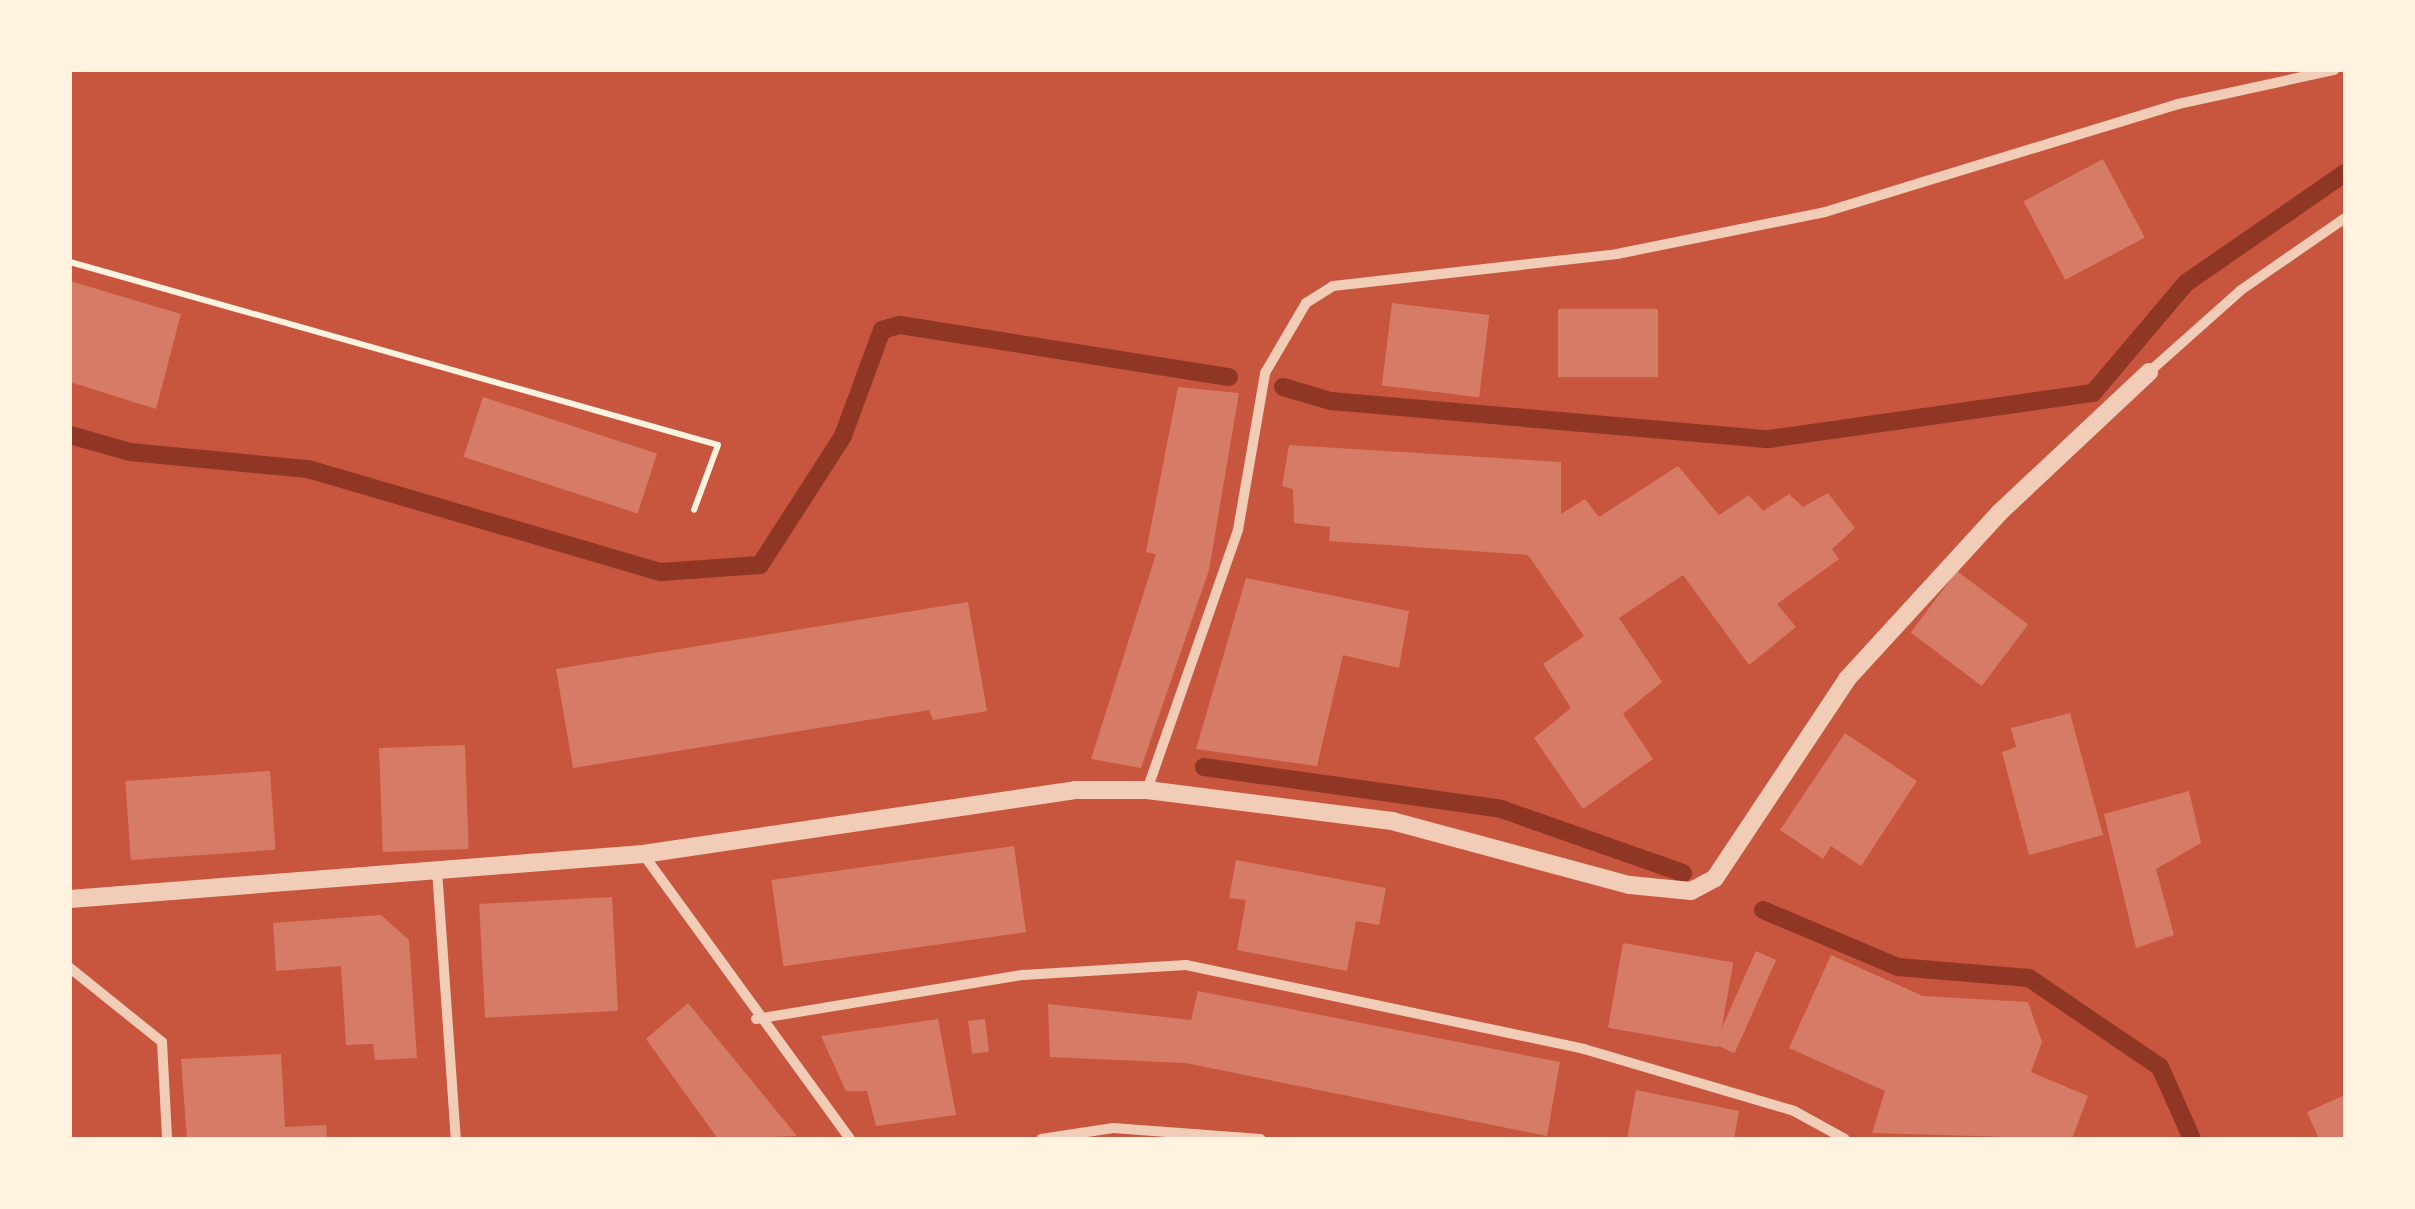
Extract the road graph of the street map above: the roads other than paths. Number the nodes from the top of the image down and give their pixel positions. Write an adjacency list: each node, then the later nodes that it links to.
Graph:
1 (2334, 70): 4 (street)
2 (2345, 218): 3 (street)
3 (2149, 372): 4 (street)
4 (1146, 790): 5 (street)
5 (642, 854): 6 (street); 9 (street)
6 (437, 870): 7 (street); 11 (street)
7 (70, 899)
8 (70, 968): 10 (street)
9 (756, 1020): 12 (street); 15 (street)
10 (167, 1139)
11 (456, 1139)
12 (850, 1139)
13 (1041, 1139): 14 (street)
14 (1261, 1139)
15 (1845, 1139)

